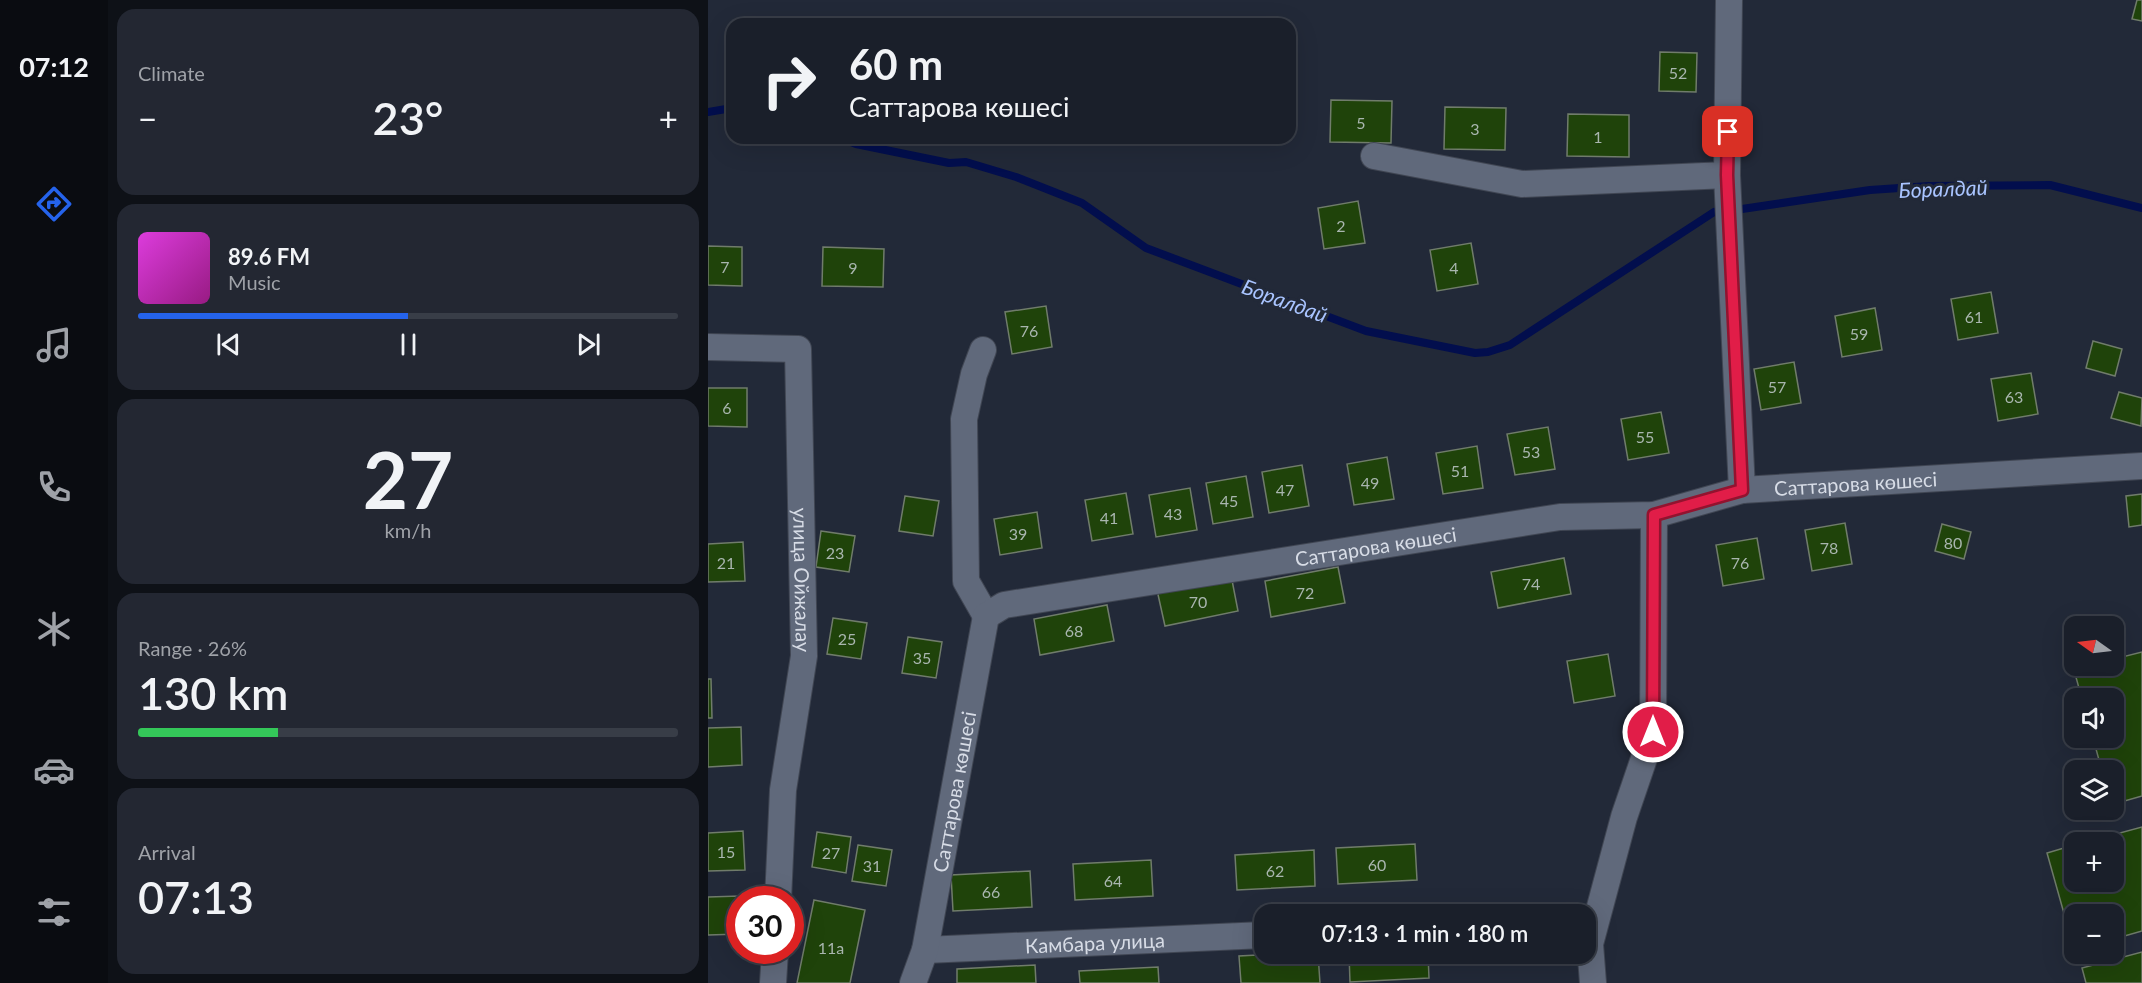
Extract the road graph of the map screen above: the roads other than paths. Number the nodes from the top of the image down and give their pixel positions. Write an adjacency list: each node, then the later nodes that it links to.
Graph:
1 (1729, 0): 3 (street)
2 (1374, 156): 3 (street)
3 (1727, 175): 7 (street)
4 (708, 347): 10 (street, улица Ойжалау)
5 (983, 350): 9 (street)
6 (2142, 466): 7 (street, Саттарова көшесі)
7 (1742, 490): 8 (street, Саттарова көшесі)
8 (1654, 515): 9 (street, Саттарова көшесі); 11 (street)
9 (986, 616): 13 (street, Саттарова көшесі)
10 (778, 886)
11 (1596, 916)
12 (1254, 935): 13 (street, Камбара улица)
13 (925, 950): 17 (street, Саттарова көшесі)
14 (774, 964): 16 (street)
15 (1591, 964): 18 (street)
16 (773, 983)
17 (913, 983)
18 (1593, 983)

